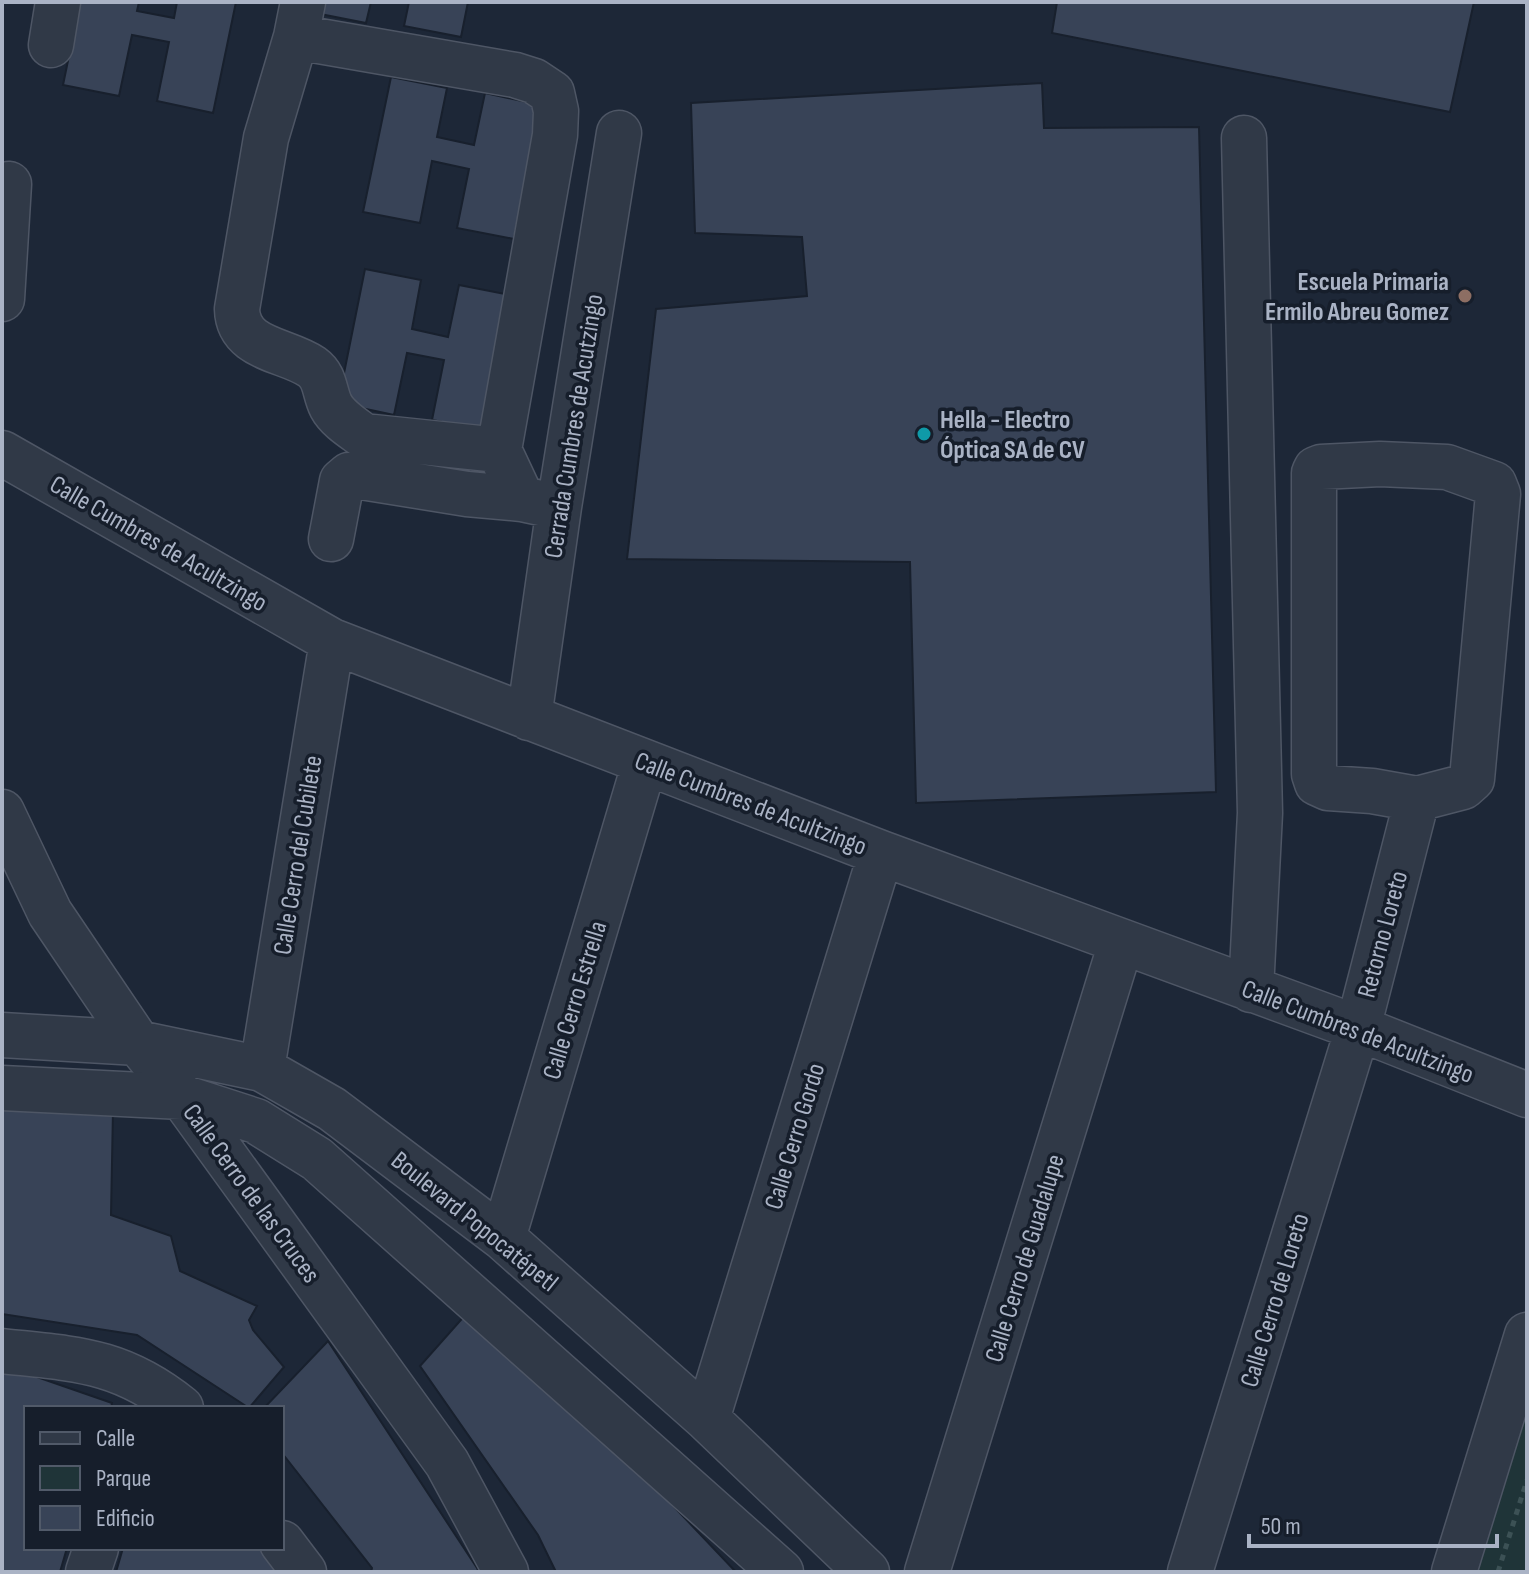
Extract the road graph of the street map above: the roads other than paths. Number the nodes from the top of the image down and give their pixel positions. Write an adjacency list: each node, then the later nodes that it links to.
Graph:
1 (58, 2): 3 (street)
2 (300, 19): 8 (street); 8 (street)
3 (51, 45)
4 (619, 133): 10 (street, Cerrada Cumbres de Acutzingo)
5 (1244, 138): 19 (street)
6 (9, 184): 7 (street)
7 (2, 299)
8 (499, 450): 10 (street)
9 (2, 453): 12 (street, Calle Cumbres de Acultzingo)
10 (540, 503): 11 (street); 13 (street, Cerrada Cumbres de Acutzingo)
11 (331, 539)
12 (332, 641): 13 (street, Calle Cumbres de Acultzingo); 23 (street, Calle Cerro del Cubilete)
13 (529, 718): 14 (street, Calle Cumbres de Acultzingo)
14 (645, 762): 17 (street, Calle Cumbres de Acultzingo); 27 (street, Calle Cerro Estrella)
15 (2, 812): 22 (street, Calle Cerro de las Cruces)
16 (1412, 819): 16 (street); 20 (street, Retorno Loreto)
17 (881, 853): 18 (street, Calle Cumbres de Acultzingo); 31 (street, Calle Cerro Gordo)
18 (1121, 943): 19 (street, Calle Cumbres de Acultzingo); 39 (street, Calle Cerro de Guadalupe)
19 (1251, 990): 20 (street, Calle Cumbres de Acultzingo)
20 (1358, 1028): 25 (street, Calle Cumbres de Acultzingo); 40 (street, Calle Cerro de Loreto)
21 (2, 1035): 22 (street, Boulevard Popocatépetl)
22 (138, 1043): 23 (street, Boulevard Popocatépetl); 26 (street, Calle Cerro de las Cruces)
23 (262, 1069): 27 (street, Boulevard Popocatépetl)
24 (2, 1088): 26 (street, Boulevard Popocatépetl)
25 (1527, 1095)
26 (182, 1097): 36 (street, Calle Cerro de las Cruces); 37 (street, Boulevard Popocatépetl)
27 (503, 1238): 31 (street, Boulevard Popocatépetl)
28 (1527, 1335): 41 (street)
29 (2, 1351): 30 (street)
30 (156, 1400)
31 (707, 1419): 38 (street, Boulevard Popocatépetl)
32 (284, 1546): 35 (street)
33 (95, 1550): 34 (street)
34 (88, 1572)
35 (304, 1572)
36 (506, 1572)
37 (781, 1572)
38 (867, 1572)
39 (927, 1572)
40 (1190, 1572)
41 (1454, 1572)

